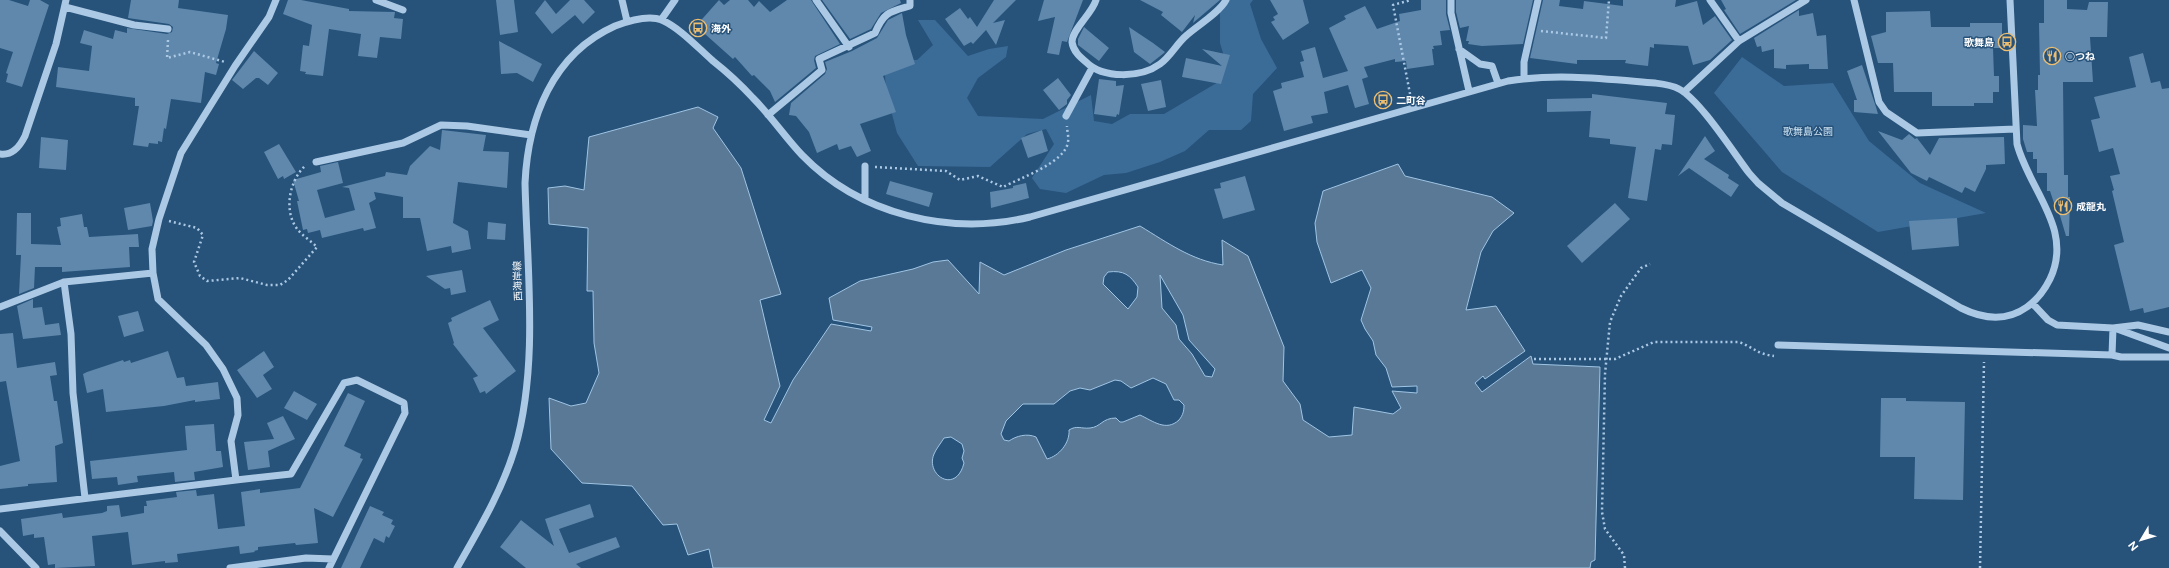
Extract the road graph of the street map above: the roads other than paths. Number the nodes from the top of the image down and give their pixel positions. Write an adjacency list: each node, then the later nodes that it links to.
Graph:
1 (276, 0): 36 (street)
2 (376, 0): 16 (street)
3 (622, 0): 18 (street)
4 (675, 0): 17 (street)
5 (816, 0): 21 (street)
6 (910, 0): 21 (street)
7 (1096, 0): 23 (street)
8 (1226, 0): 23 (street)
9 (1451, 0): 22 (street)
10 (1538, 0): 24 (street)
11 (1710, 0): 20 (street)
12 (1806, 0): 20 (street)
13 (1854, 0): 30 (street)
14 (2010, 0): 30 (street)
15 (66, 4): 19 (street); 32 (street)
16 (403, 10)
17 (661, 20): 18 (street); 28 (street)
18 (627, 21): 31 (street, 西海岸線)
19 (168, 29)
20 (1739, 41): 27 (street)
21 (849, 47): 28 (street)
22 (1459, 49): 25 (street); 26 (street)
23 (1092, 68): 29 (street)
24 (1524, 78): 25 (street); 27 (street)
25 (1498, 83): 26 (street)
26 (1469, 91): 35 (street)
27 (1684, 92): 38 (street)
28 (768, 115): 35 (street)
29 (1066, 116)
30 (2015, 129): 38 (street)
31 (531, 135): 33 (street); 54 (street, 西海岸線)
32 (0, 154)
33 (316, 162)
34 (865, 166): 35 (street)
35 (865, 200)
36 (153, 273): 37 (street); 46 (street)
37 (64, 282): 39 (street); 47 (street)
38 (2032, 303): 40 (street)
39 (0, 307)
40 (2113, 328): 41 (street); 43 (street); 44 (street)
41 (2169, 332)
42 (1778, 345): 44 (street)
43 (2169, 348)
44 (2112, 355): 45 (street)
45 (2169, 357)
46 (236, 480): 47 (street); 50 (street)
47 (85, 498): 48 (street)
48 (0, 509)
49 (0, 530): 51 (street)
50 (333, 559): 52 (street); 53 (street)
51 (36, 568)
52 (230, 568)
53 (329, 568)
54 (457, 568)

